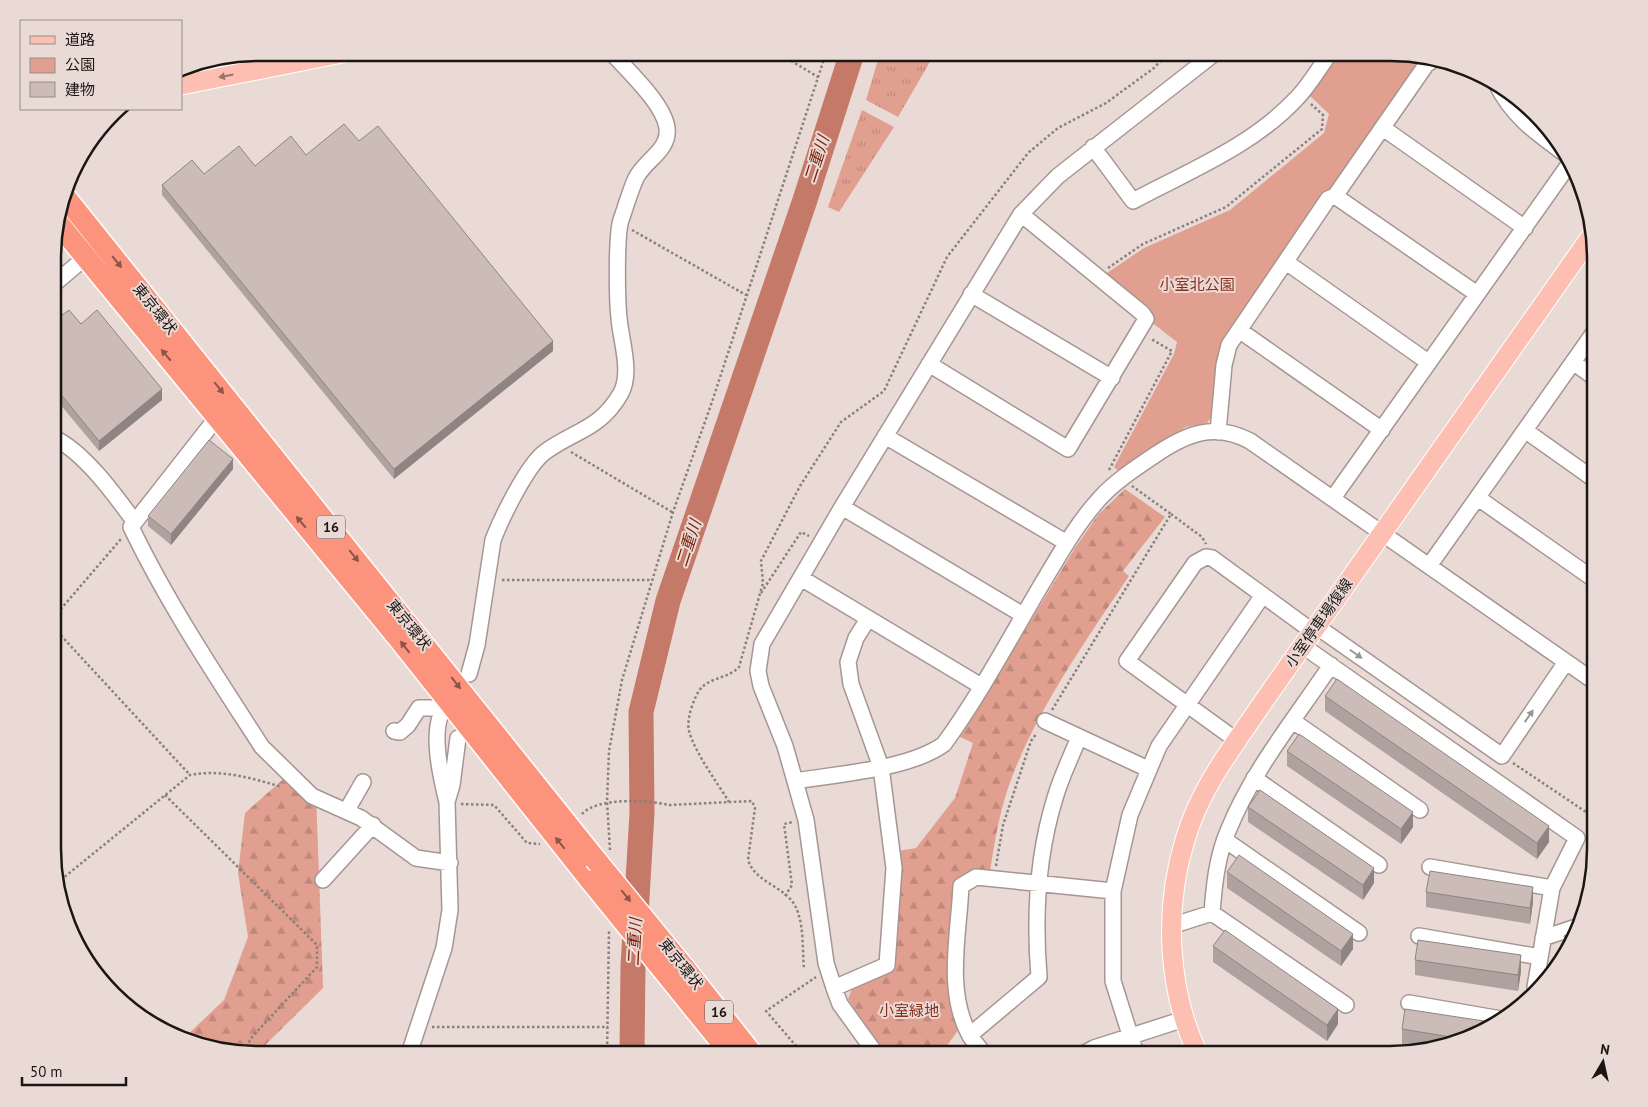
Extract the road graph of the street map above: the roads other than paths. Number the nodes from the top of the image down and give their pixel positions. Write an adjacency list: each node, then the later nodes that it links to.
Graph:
1 (298, 61): 6 (main road, one-way to 6)
2 (620, 61): 53 (street)
3 (1203, 61): 10 (street)
4 (1324, 61): 10 (street)
5 (1426, 65): 8 (street)
6 (182, 85)
7 (1503, 97): 9 (street)
8 (1383, 128): 12 (street); 15 (street)
9 (1549, 142)
10 (1093, 147): 14 (street)
11 (1565, 170): 15 (street)
12 (1335, 196): 20 (street); 23 (street)
13 (70, 202): 17 (highway, 東京環状 / 16)
14 (1021, 214): 22 (street); 30 (street)
15 (1525, 228): 23 (street)
16 (63, 230): 19 (highway, 東京環状 / 16)
17 (102, 243): 19 (street); 98 (highway, 東京環状 / 16, one-way to 98, bridge)
18 (1586, 244): 42 (main road, 小室停車場復線)
19 (86, 257): 21 (street); 31 (highway, 東京環状 / 16, one-way to 19)
20 (1286, 262): 24 (street); 26 (street)
21 (61, 278)
22 (971, 294): 28 (street); 30 (street)
23 (1477, 294): 26 (street)
24 (1239, 330): 32 (street); 34 (street)
25 (1587, 342): 27 (street)
26 (1428, 362): 32 (street)
27 (1573, 362): 29 (street); 33 (street)
28 (929, 364): 30 (street); 35 (street)
29 (1587, 372)
30 (1112, 378)
31 (218, 416): 41 (street); 57 (highway, 東京環状 / 16, one-way to 31)
32 (1382, 430): 38 (street)
33 (1526, 431): 37 (street); 39 (street)
34 (1218, 432): 38 (street); 43 (street)
35 (885, 436): 40 (street); 43 (street)
36 (61, 442): 41 (street)
37 (1587, 474)
38 (1333, 498): 42 (street)
39 (1478, 498): 44 (street); 45 (street)
40 (842, 507): 46 (street); 48 (street)
41 (133, 524): 70 (street)
42 (1382, 533): 44 (street); 50 (main road, 小室停車場復線)
43 (1067, 543): 48 (street)
44 (1429, 566): 51 (street)
45 (1587, 574)
46 (801, 578): 49 (street); 67 (street)
47 (1263, 595): 50 (street); 56 (street); 56 (street)
48 (1023, 615): 55 (street)
49 (868, 619): 55 (street); 64 (street)
50 (1310, 634): 51 (street, one-way to 51); 52 (street); 63 (main road, 小室停車場復線)
51 (1566, 662): 54 (street)
52 (1331, 665): 59 (street); 79 (street)
53 (469, 674)
54 (1587, 676)
55 (981, 686): 64 (street)
56 (1186, 704): 63 (street); 65 (street)
57 (446, 706): 60 (street); 69 (street); 97 (highway, 東京環状 / 16, one-way to 57, bridge)
58 (1045, 721): 61 (street)
59 (1293, 722): 66 (street); 71 (street)
60 (394, 731)
61 (1078, 737): 65 (street); 78 (street)
62 (458, 738): 69 (street)
63 (1236, 740): 82 (main road, 小室停車場復線)
64 (881, 767): 67 (street); 89 (street)
65 (1148, 769): 80 (street)
66 (1254, 778): 73 (street); 75 (street)
67 (795, 781): 89 (street)
68 (362, 782): 70 (street)
69 (447, 803): 74 (street)
70 (347, 810): 72 (street)
71 (1420, 810)
72 (373, 825): 74 (street); 77 (street)
73 (1225, 840): 81 (street); 84 (street)
74 (450, 863): 96 (street)
75 (1379, 865)
76 (1430, 867): 79 (street)
77 (323, 880)
78 (1038, 884): 80 (street); 94 (street); 94 (street)
79 (1552, 888): 86 (street)
80 (1113, 891): 95 (street)
81 (1212, 913): 82 (street); 91 (street)
82 (1171, 926): 93 (main road, 小室停車場復線)
83 (1569, 929): 86 (street)
84 (1358, 933)
85 (1419, 936): 87 (street)
86 (1543, 938): 87 (street)
87 (1540, 957): 88 (street)
88 (1536, 981)
89 (834, 988): 99 (street)
90 (1409, 1004): 92 (street)
91 (1346, 1005)
92 (1491, 1017)
93 (1184, 1019): 95 (street); 103 (main road, 小室停車場復線)
94 (970, 1035): 100 (street)
95 (1130, 1036): 101 (street); 102 (street)
96 (412, 1046)
97 (724, 1046)
98 (746, 1046)
99 (870, 1046)
100 (978, 1046)
101 (1100, 1046)
102 (1133, 1046)
103 (1195, 1046)

